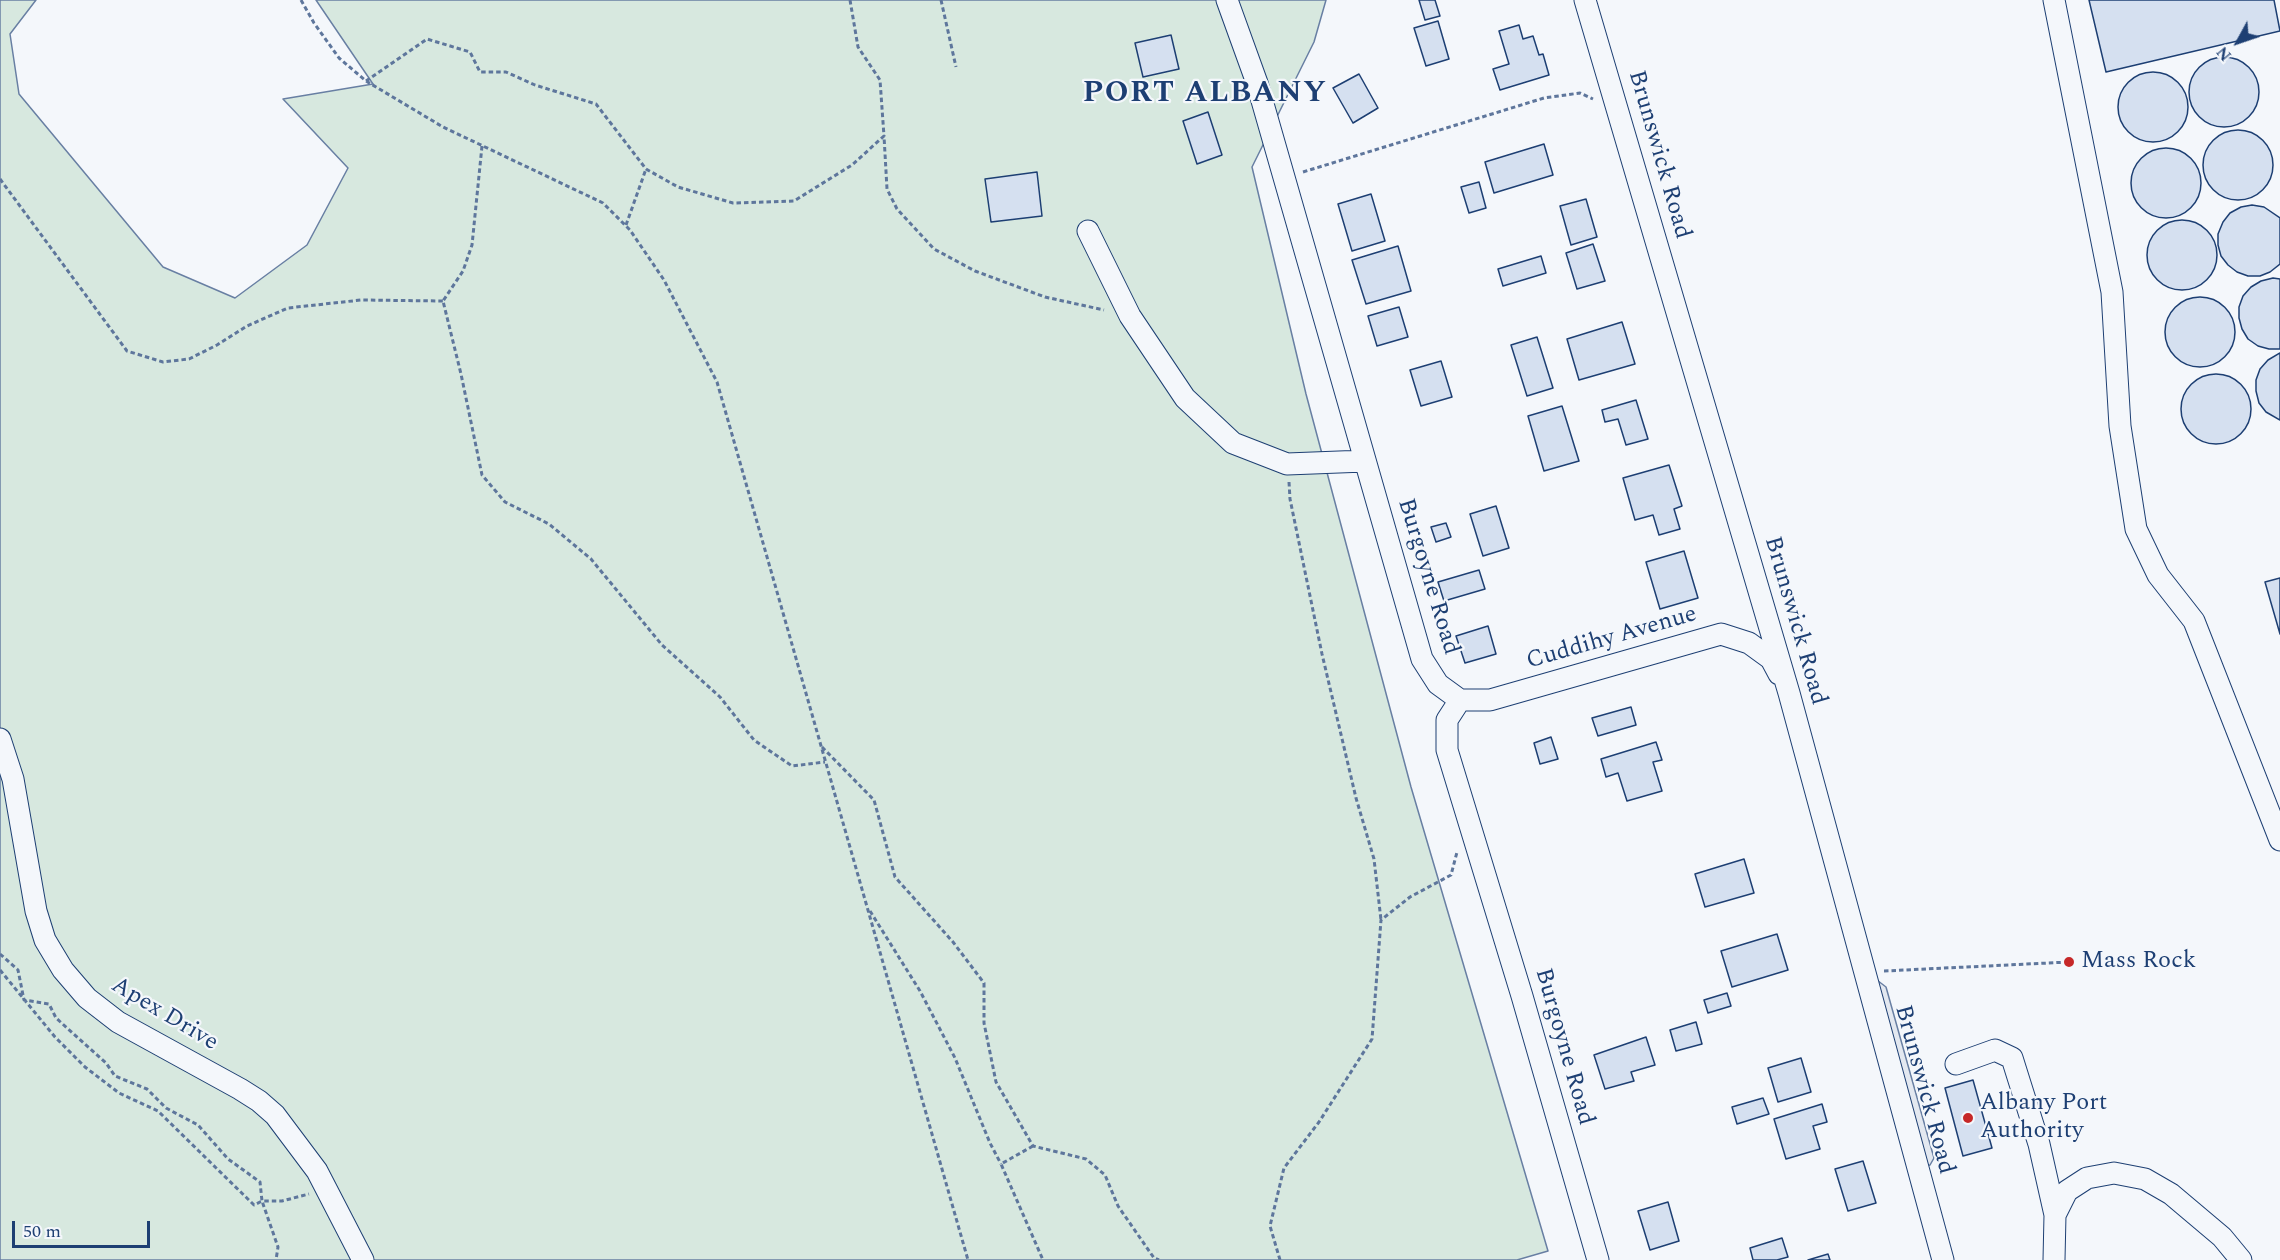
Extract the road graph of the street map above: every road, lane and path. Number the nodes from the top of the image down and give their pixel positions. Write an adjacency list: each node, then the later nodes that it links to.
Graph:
1 (301, 0): 8 (path)
2 (850, 0): 10 (path)
3 (940, 0): 7 (path)
4 (1585, 0): 21 (street, Brunswick Road)
5 (2054, 0): 26 (street)
6 (1227, 1): 19 (street, Burgoyne Road)
7 (956, 67)
8 (366, 81): 11 (path); 12 (path)
9 (1596, 101): 13 (path)
10 (884, 136): 12 (path); 18 (path)
11 (482, 146): 15 (path); 17 (path)
12 (646, 169): 15 (path)
13 (1301, 172)
14 (0, 179): 17 (path)
15 (626, 225): 24 (path)
16 (1088, 231): 18 (street)
17 (443, 301): 25 (path)
18 (1130, 316): 20 (street)
19 (1365, 461): 20 (street); 22 (street, Burgoyne Road)
20 (1287, 464): 29 (path)
21 (1789, 693): 22 (street, Cuddihy Avenue); 48 (street, Brunswick Road)
22 (1460, 700): 47 (street, Burgoyne Road)
23 (0, 739): 38 (street, Apex Drive)
24 (821, 746): 25 (path); 36 (path)
25 (826, 762): 28 (path)
26 (2280, 840)
27 (1458, 848): 29 (path)
28 (867, 906): 37 (path); 43 (path)
29 (1381, 920): 46 (path)
30 (0, 954): 34 (path)
31 (2069, 962): 33 (path)
32 (0, 970): 34 (path)
33 (1876, 972)
34 (24, 1000): 39 (path); 39 (path)
35 (1956, 1064): 40 (street)
36 (1033, 1146): 37 (path); 45 (path)
37 (1001, 1164): 44 (path)
38 (325, 1187): 39 (path); 42 (street, Apex Drive)
39 (262, 1201): 41 (path)
40 (2055, 1215): 49 (street); 50 (street)
41 (276, 1260)
42 (363, 1260)
43 (968, 1260)
44 (1042, 1260)
45 (1159, 1260)
46 (1280, 1260)
47 (1598, 1260)
48 (1943, 1260)
49 (2054, 1260)
50 (2241, 1260)

